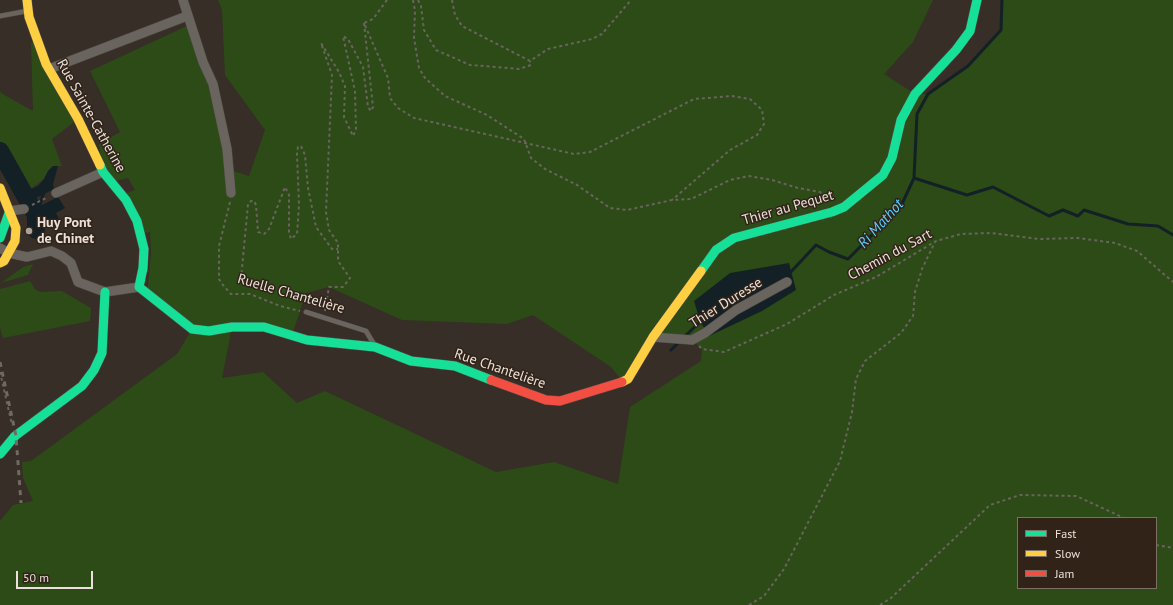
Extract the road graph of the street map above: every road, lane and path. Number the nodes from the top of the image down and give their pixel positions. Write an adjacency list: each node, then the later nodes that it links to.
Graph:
1 (27, 0): 9 (street, Rue Sainte-Catherine)
2 (182, 0): 11 (street)
3 (387, 0): 12 (path)
4 (413, 0): 15 (path)
5 (418, 0): 13 (path)
6 (452, 0): 13 (path)
7 (631, 0): 13 (path)
8 (977, 0): 21 (street, Thier au Pequet)
9 (27, 10): 10 (lane); 14 (street, Rue Sainte-Catherine)
10 (0, 16)
11 (187, 16): 14 (street); 18 (street)
12 (364, 23): 15 (path); 27 (path)
13 (530, 61)
14 (49, 69): 16 (street, Rue Sainte-Catherine)
15 (526, 143): 20 (path); 20 (path)
16 (103, 172): 19 (street); 34 (street, Rue Sainte-Catherine)
17 (0, 188): 23 (street)
18 (231, 192): 37 (path, Ruelle Chantelière)
19 (56, 193): 22 (path)
20 (672, 200): 21 (path)
21 (844, 207): 39 (street, Thier au Pequet)
22 (24, 209): 23 (street)
23 (9, 212): 24 (street); 28 (street)
24 (0, 238)
25 (936, 241): 32 (path, Chemin du Sart); 40 (path, Chemin du Sart); 48 (path)
26 (0, 248): 28 (street)
27 (338, 249): 30 (path); 38 (path)
28 (9, 254): 29 (street); 36 (street)
29 (0, 263)
30 (240, 279)
31 (787, 282): 40 (street, Thier Duresse)
32 (1173, 282)
33 (754, 283): 35 (path)
34 (139, 287): 36 (street); 41 (street, Rue Chantelière)
35 (755, 287)
36 (106, 292): 43 (street)
37 (306, 312): 38 (lane, Ruelle Chantelière)
38 (324, 317): 41 (lane, Ruelle Chantelière)
39 (653, 337): 40 (street, Thier Duresse); 41 (street, Rue Chantelière)
40 (692, 340)
41 (375, 347)
42 (0, 372): 43 (path)
43 (15, 436): 44 (street)
44 (0, 454)
45 (1122, 517): 49 (path)
46 (1157, 545): 47 (path)
47 (1173, 548)
48 (749, 605)
49 (880, 605)

